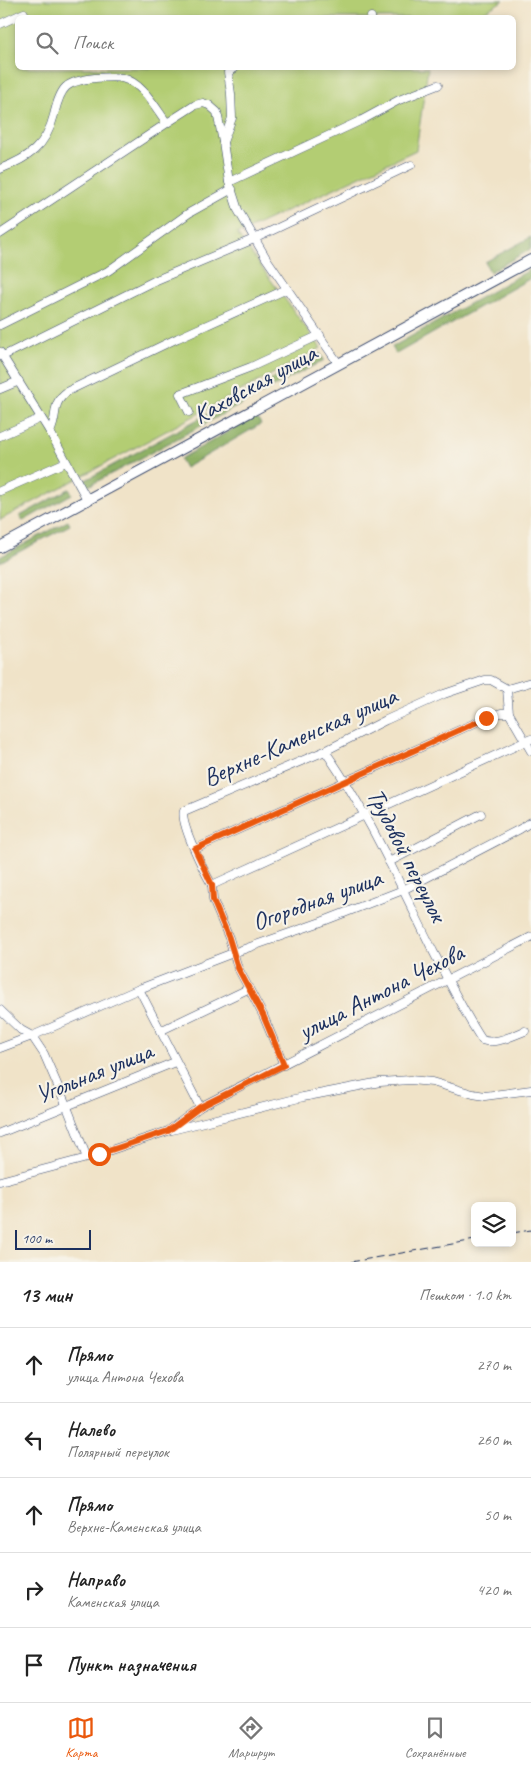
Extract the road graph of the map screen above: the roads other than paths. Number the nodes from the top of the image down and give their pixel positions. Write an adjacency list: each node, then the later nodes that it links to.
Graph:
1 (24, 13): 2 (street)
2 (20, 15)
3 (15, 17): 4 (street)
4 (0, 24)
5 (232, 70): 8 (street)
6 (438, 85): 11 (street)
7 (167, 123): 8 (street); 10 (street); 12 (street)
8 (224, 142): 11 (street)
9 (411, 166): 13 (street)
10 (0, 169)
11 (230, 185): 13 (street); 16 (street)
12 (0, 234)
13 (254, 239): 15 (street); 18 (street)
14 (531, 260): 19 (main road, Каховская улица)
15 (288, 289): 17 (street); 24 (street)
16 (0, 325)
17 (320, 335): 19 (street); 22 (street)
18 (2, 354): 20 (street)
19 (338, 363): 28 (main road, Каховская улица)
20 (19, 381): 21 (street); 23 (street)
21 (0, 389)
22 (189, 412)
23 (41, 418): 24 (street); 25 (street)
24 (50, 432): 26 (street)
25 (0, 436)
26 (66, 462): 27 (street); 28 (street)
27 (0, 491)
28 (88, 501): 29 (main road, Каховская улица)
29 (0, 547)
30 (531, 682): 31 (street)
31 (507, 689): 32 (street); 34 (street, Верхне-Каменская улица)
32 (509, 713): 33 (street); 36 (street)
33 (528, 740): 35 (street); 38 (street)
34 (326, 751): 36 (street, Трудовой переулок); 40 (street, Верхне-Каменская улица)
35 (531, 751)
36 (346, 781): 38 (street, Трудовой переулок); 40 (street)
37 (481, 814): 41 (street)
38 (365, 816): 41 (street, Трудовой переулок); 42 (street)
39 (531, 822): 43 (street, Огородная улица)
40 (195, 849): 42 (street, Верхне-Каменская улица)
41 (390, 862): 43 (street, Трудовой переулок)
42 (212, 885): 45 (street, Верхне-Каменская улица)
43 (403, 890): 45 (street, Огородная улица); 46 (street, Трудовой переулок)
44 (531, 937): 46 (street, улица Антона Чехова)
45 (233, 953): 47 (street, Огородная улица); 48 (street, Верхне-Каменская улица)
46 (448, 980): 51 (street, Трудовой переулок); 55 (street, улица Антона Чехова)
47 (139, 990): 50 (street); 52 (street, Огородная улица)
48 (248, 990): 50 (street); 55 (street, Верхне-Каменская улица)
49 (0, 1010): 52 (street)
50 (160, 1031): 54 (street)
51 (525, 1031)
52 (32, 1036): 53 (street, Огородная улица); 57 (street)
53 (0, 1048)
54 (175, 1062): 57 (street, Угольная улица); 58 (street)
55 (284, 1065): 58 (street, улица Антона Чехова)
56 (531, 1090): 59 (street)
57 (67, 1107): 60 (street, Угольная улица); 61 (street)
58 (200, 1107): 59 (street, улица Антона Чехова)
59 (168, 1131): 61 (street, улица Антона Чехова)
60 (0, 1133)
61 (87, 1158): 62 (street, улица Антона Чехова)
62 (0, 1182)

